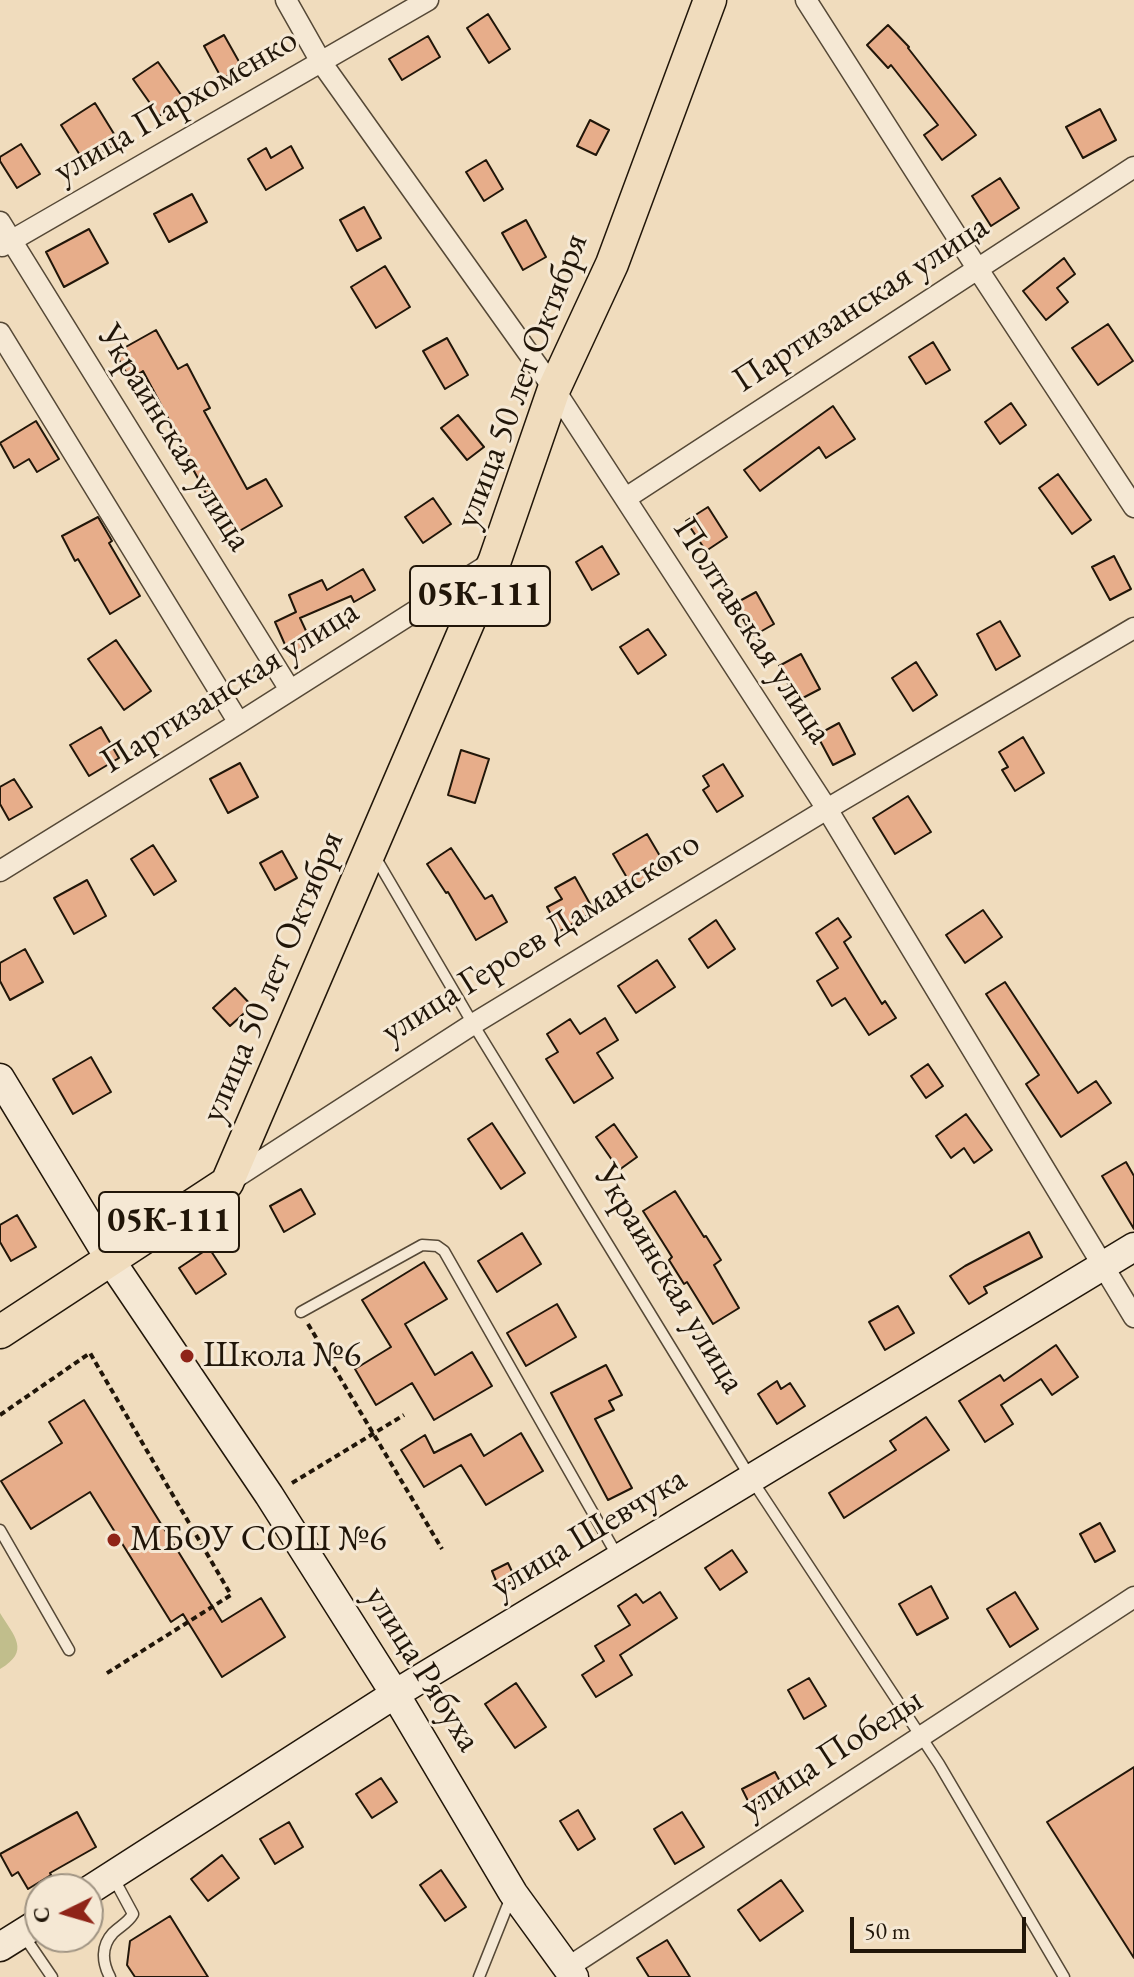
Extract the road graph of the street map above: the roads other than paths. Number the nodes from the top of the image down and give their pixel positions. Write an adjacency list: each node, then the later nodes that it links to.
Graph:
1 (286, 0): 5 (street, Полтавская улица)
2 (428, 0): 5 (street, улица Пархоменко)
3 (710, 0): 11 (main road, улица 50 лет Октября / 05К-111)
4 (806, 0): 9 (street)
5 (321, 62): 8 (street, улица Пархоменко); 11 (street, Полтавская улица)
6 (1134, 167): 9 (street, Партизанская улица)
7 (0, 222): 8 (street, Украинская улица)
8 (6, 244): 16 (street, Украинская улица)
9 (977, 268): 12 (street, Партизанская улица); 13 (street)
10 (0, 333): 17 (street)
11 (554, 389): 12 (street, Полтавская улица); 14 (main road, улица 50 лет Октября / 05К-111)
12 (626, 498): 18 (street, Полтавская улица)
13 (1134, 507)
14 (495, 560): 16 (street, Партизанская улица); 19 (main road, улица 50 лет Октября / 05К-111)
15 (1134, 628): 18 (street, улица Героев Даманского)
16 (290, 690): 17 (street, Партизанская улица)
17 (239, 723): 20 (street, Партизанская улица)
18 (827, 809): 21 (street, улица Героев Даманского); 26 (street, Полтавская улица)
19 (371, 850): 21 (lane, Украинская улица); 23 (main road, улица 50 лет Октября / 05К-111)
20 (0, 871)
21 (473, 1024): 23 (street, улица Героев Даманского); 30 (lane, Украинская улица)
22 (0, 1078): 25 (street, улица Рябуха)
23 (227, 1183): 25 (main road, улица Героев Даманского / 05К-111)
24 (1134, 1247): 26 (street, улица Шевчука)
25 (111, 1261): 29 (main road, улица Героев Даманского / 05К-111); 35 (street, улица Рябуха)
26 (1102, 1267): 28 (street, Полтавская улица); 30 (street, улица Шевчука)
27 (301, 1312): 32 (lane)
28 (1134, 1317)
29 (0, 1332)
30 (752, 1480): 32 (street, улица Шевчука); 36 (lane, Украинская улица)
31 (0, 1530): 34 (lane)
32 (619, 1559): 35 (street, улица Шевчука)
33 (1134, 1597): 36 (street, улица Победы)
34 (69, 1650)
35 (395, 1694): 37 (street, улица Шевчука); 39 (street, улица Рябуха)
36 (920, 1737): 43 (street, улица Победы); 47 (lane, Украинская улица)
37 (104, 1880)
38 (104, 1887): 41 (lane)
39 (513, 1893): 43 (street, улица Рябуха); 46 (lane)
40 (14, 1935): 44 (lane)
41 (104, 1951)
42 (104, 1953): 45 (lane)
43 (570, 1972)
44 (52, 1977)
45 (110, 1977)
46 (479, 1977)
47 (1064, 1977)

